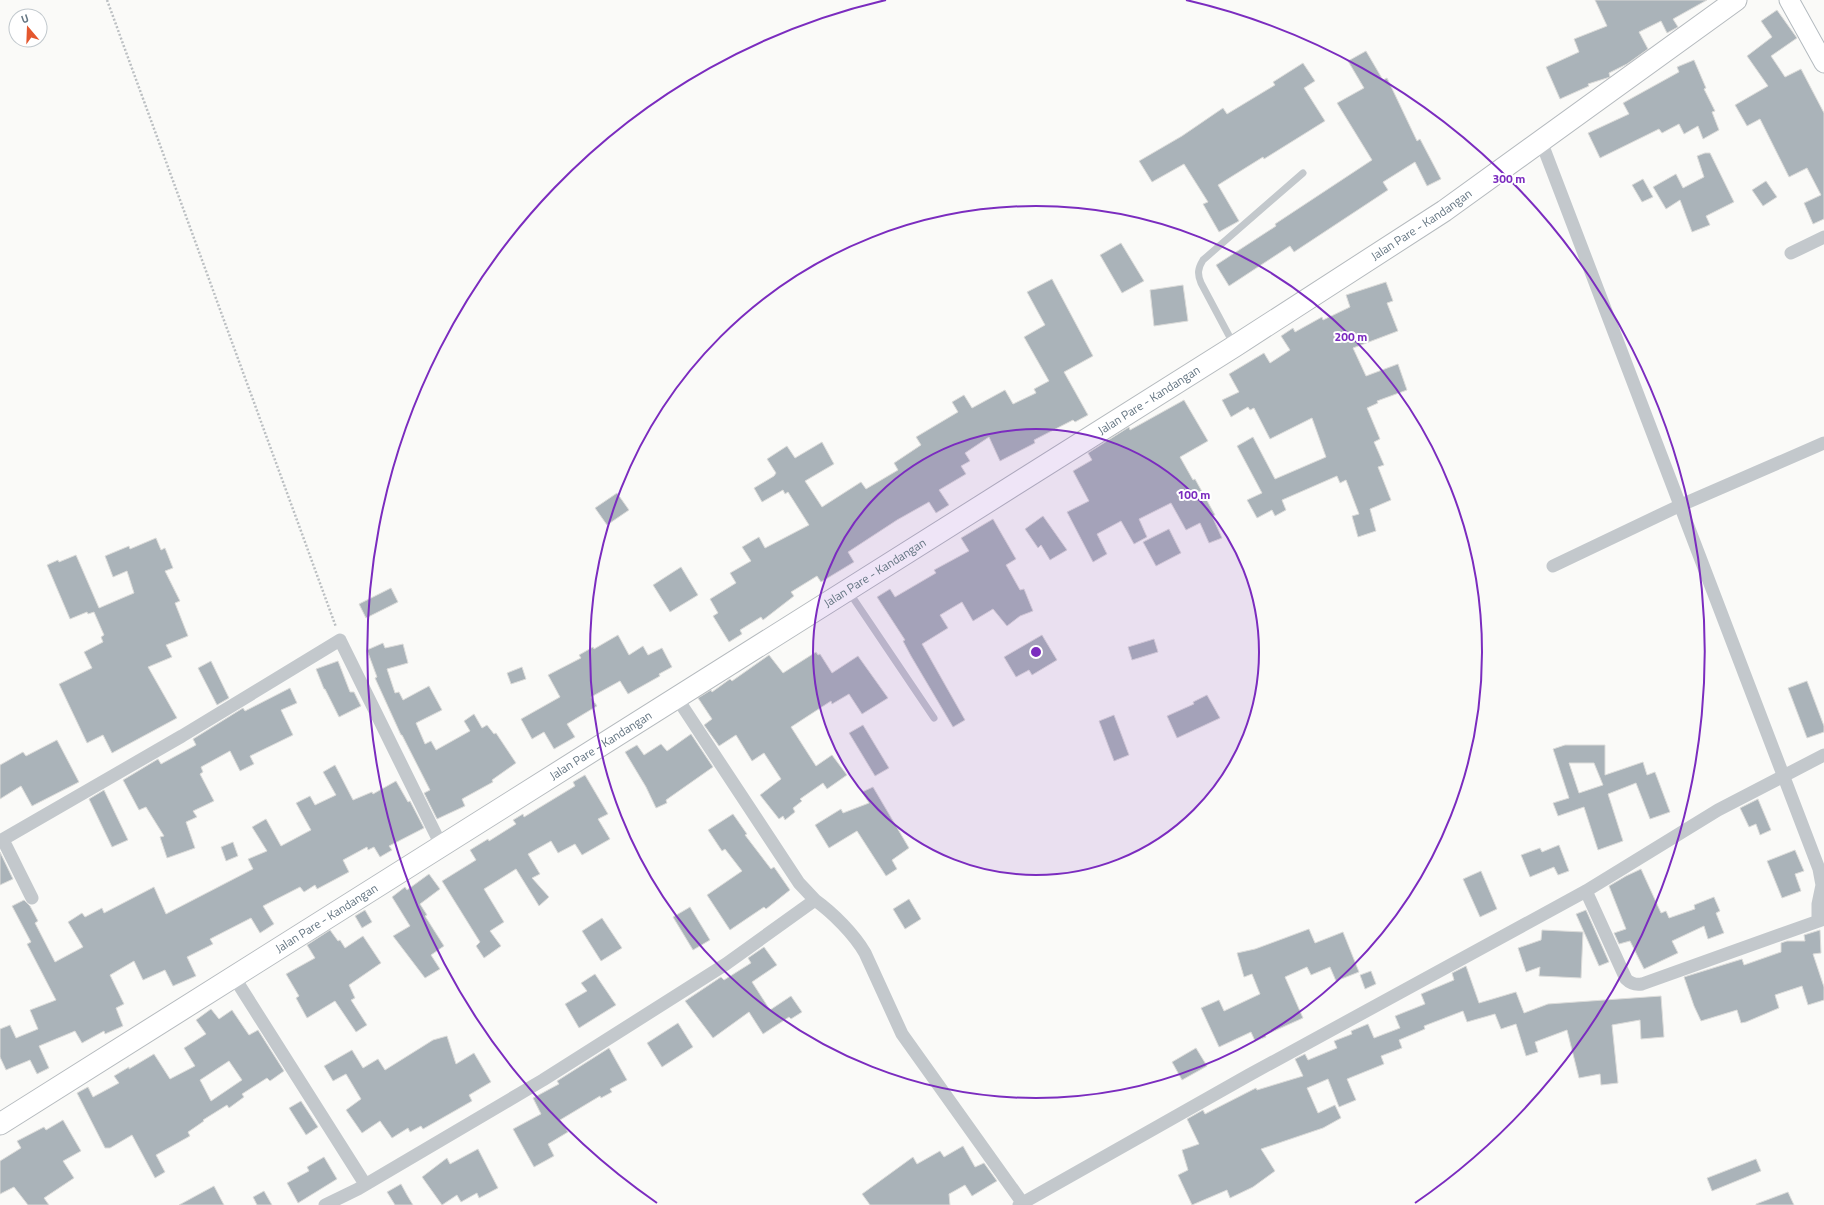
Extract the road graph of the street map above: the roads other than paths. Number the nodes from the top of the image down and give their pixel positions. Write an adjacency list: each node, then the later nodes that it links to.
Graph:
1 (1736, 0): 4 (main road, Jalan Pare - Kandangan)
2 (1789, 0): 3 (street)
3 (1824, 63)
4 (1541, 141): 8 (main road, Jalan Pare - Kandangan); 10 (street)
5 (1303, 173): 8 (lane)
6 (1824, 237): 7 (street)
7 (1792, 253)
8 (1235, 346): 12 (main road, Jalan Pare - Kandangan)
9 (1824, 443): 10 (street)
10 (1679, 506): 11 (street); 16 (street)
11 (1553, 566)
12 (848, 590): 13 (main road, Jalan Pare - Kandangan); 14 (lane)
13 (677, 698): 18 (main road, Jalan Pare - Kandangan); 21 (street)
14 (934, 718)
15 (1824, 755): 16 (street)
16 (1782, 776): 19 (street); 22 (street)
17 (1, 840): 18 (street); 20 (street)
18 (442, 847): 23 (main road, Jalan Pare - Kandangan)
19 (1586, 891): 22 (street); 26 (street)
20 (32, 898)
21 (815, 900): 25 (street); 26 (street)
22 (1821, 920)
23 (234, 977): 24 (main road, Jalan Pare - Kandangan); 25 (street)
24 (0, 1124)
25 (365, 1184): 27 (street)
26 (1022, 1204)
27 (325, 1205)

